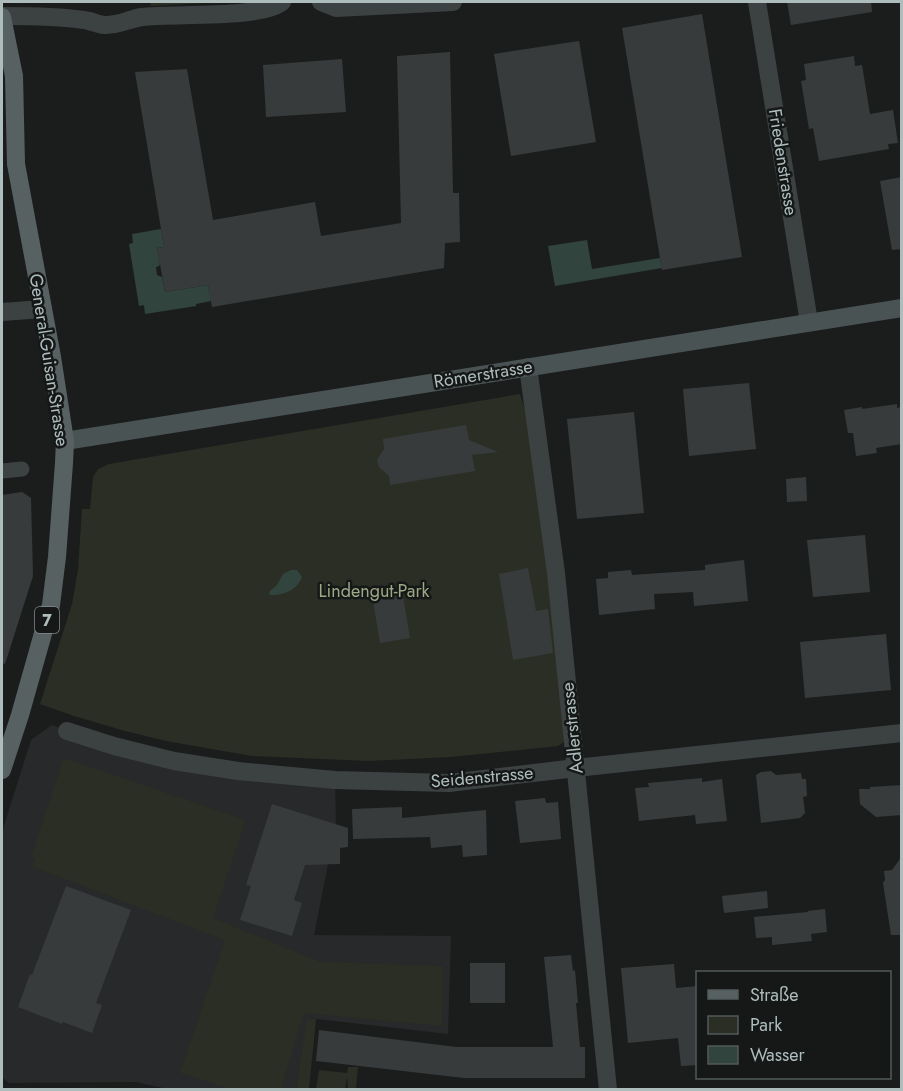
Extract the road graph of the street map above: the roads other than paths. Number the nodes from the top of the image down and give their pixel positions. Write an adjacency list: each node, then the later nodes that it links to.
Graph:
1 (282, 2): 5 (street)
2 (321, 2): 3 (street)
3 (453, 2)
4 (757, 2): 11 (street, Friedenstrasse)
5 (2, 16): 7 (main road, General-Guisan-Strasse / 7)
6 (2, 107): 7 (main road, 7)
7 (16, 164): 9 (main road, General-Guisan-Strasse / 7)
8 (902, 308): 11 (main road, Römerstrasse)
9 (43, 309): 10 (street); 13 (main road, General-Guisan-Strasse / 7)
10 (2, 312)
11 (809, 322): 12 (main road, Römerstrasse)
12 (528, 367): 13 (main road, Römerstrasse); 18 (street, Adlerstrasse)
13 (64, 441): 19 (main road, General-Guisan-Strasse / 7)
14 (22, 469): 15 (street)
15 (2, 471)
16 (66, 731): 18 (street, Seidenstrasse)
17 (902, 733): 18 (street, Seidenstrasse)
18 (576, 768): 20 (street, Adlerstrasse)
19 (2, 770)
20 (608, 1089)

